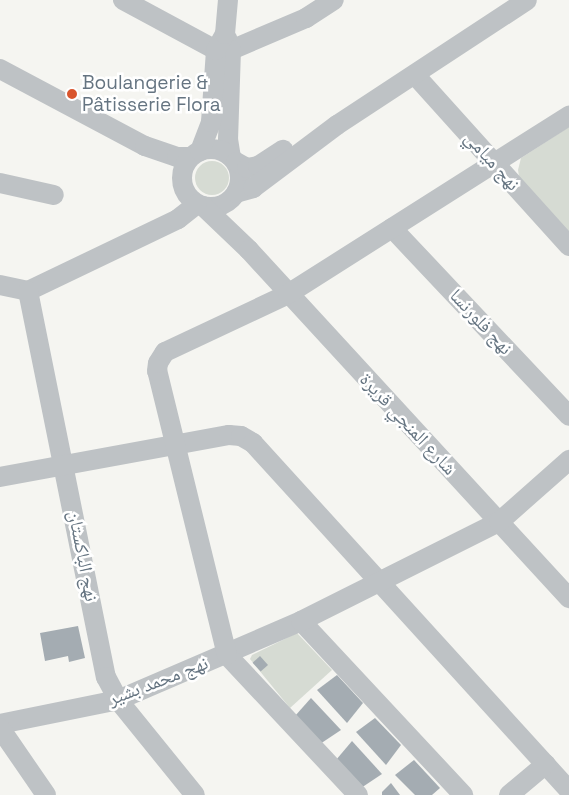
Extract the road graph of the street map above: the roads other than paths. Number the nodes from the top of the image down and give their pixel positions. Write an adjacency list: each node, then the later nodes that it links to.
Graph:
1 (123, 0): 5 (street)
2 (228, 0): 5 (street)
3 (334, 0): 5 (street)
4 (527, 2): 7 (street)
5 (224, 45): 11 (street); 12 (street)
6 (0, 70): 10 (street)
7 (415, 75): 9 (street); 13 (street, نهج ميامي)
8 (569, 116): 13 (street)
9 (337, 125): 12 (street); 17 (street)
10 (145, 146): 11 (street); 14 (street)
11 (195, 154): 12 (street); 14 (street)
12 (234, 160): 17 (street)
13 (495, 165): 19 (street); 20 (street, نهج ميامي)
14 (182, 182): 18 (street)
15 (0, 183): 16 (street)
16 (54, 195)
17 (234, 196): 18 (street); 21 (street, شارع المنجي قريرة)
18 (200, 205): 21 (street, شارع المنجي قريرة); 23 (street)
19 (392, 228): 24 (street); 25 (street, نهج فلورنسا)
20 (569, 246)
21 (249, 250): 24 (street, شارع المنجي قريرة)
22 (0, 285): 23 (street)
23 (28, 290): 28 (street, نهج الباكستان)
24 (288, 294): 26 (street); 30 (street, شارع المنجي قريرة)
25 (569, 416)
26 (177, 446): 28 (street); 31 (street); 34 (street)
27 (569, 460): 30 (street, نهج محمد بشير)
28 (65, 464): 29 (street); 35 (street, نهج الباكستان)
29 (0, 477)
30 (499, 522): 31 (street, نهج محمد بشير); 32 (street, شارع المنجي قريرة)
31 (380, 582): 33 (street, نهج محمد بشير); 38 (street)
32 (569, 598)
33 (301, 621): 34 (street, نهج محمد بشير); 43 (street)
34 (227, 654): 35 (street, نهج محمد بشير); 42 (street)
35 (118, 700): 36 (street, نهج محمد بشير); 41 (street, نهج الباكستان)
36 (0, 724)
37 (0, 728): 40 (street)
38 (546, 764): 39 (street); 44 (street)
39 (569, 790)
40 (46, 795)
41 (195, 795)
42 (358, 795)
43 (463, 795)
44 (509, 795)

